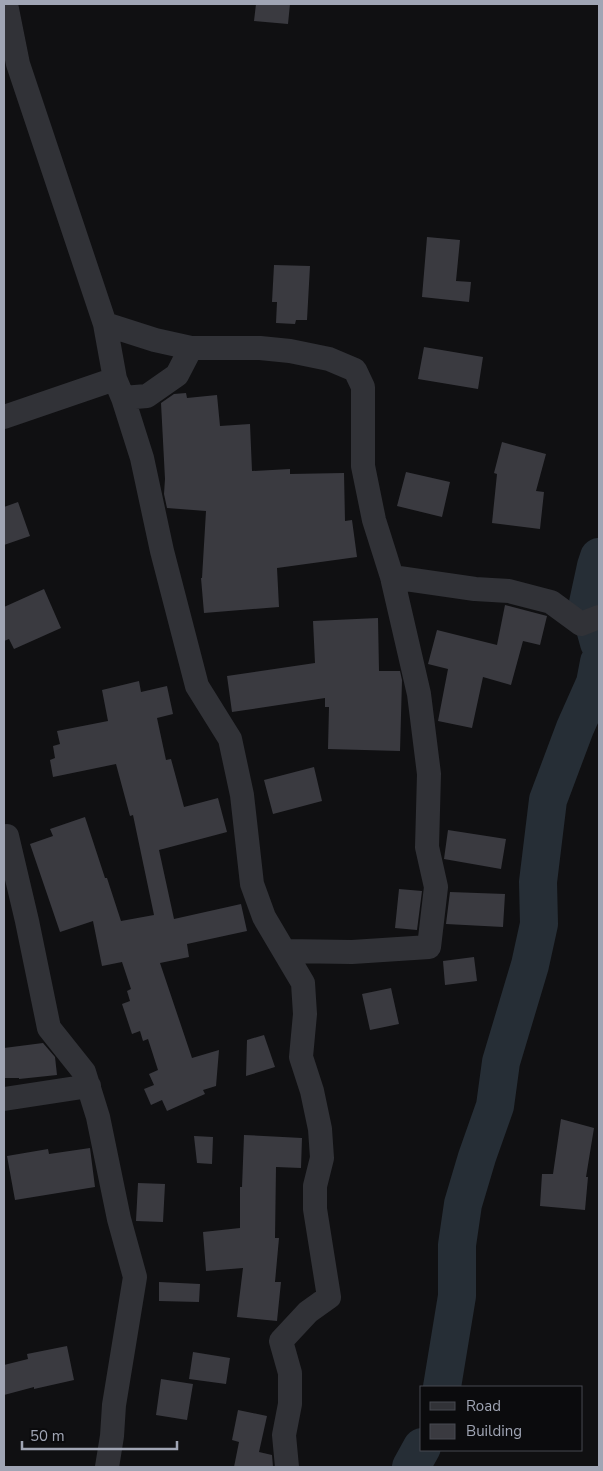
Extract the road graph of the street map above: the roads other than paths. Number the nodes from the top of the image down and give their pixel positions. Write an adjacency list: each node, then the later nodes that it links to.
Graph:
1 (6, 4): 2 (street)
2 (11, 67): 3 (street)
3 (105, 324): 4 (street); 5 (street)
4 (191, 348): 5 (street); 7 (street)
5 (119, 389): 6 (street); 10 (street)
6 (4, 417)
7 (392, 577): 8 (street); 10 (street)
8 (590, 620)
9 (5, 830): 11 (street)
10 (284, 951): 14 (street)
11 (89, 1086): 12 (street); 13 (street)
12 (4, 1099)
13 (107, 1467)
14 (287, 1467)

